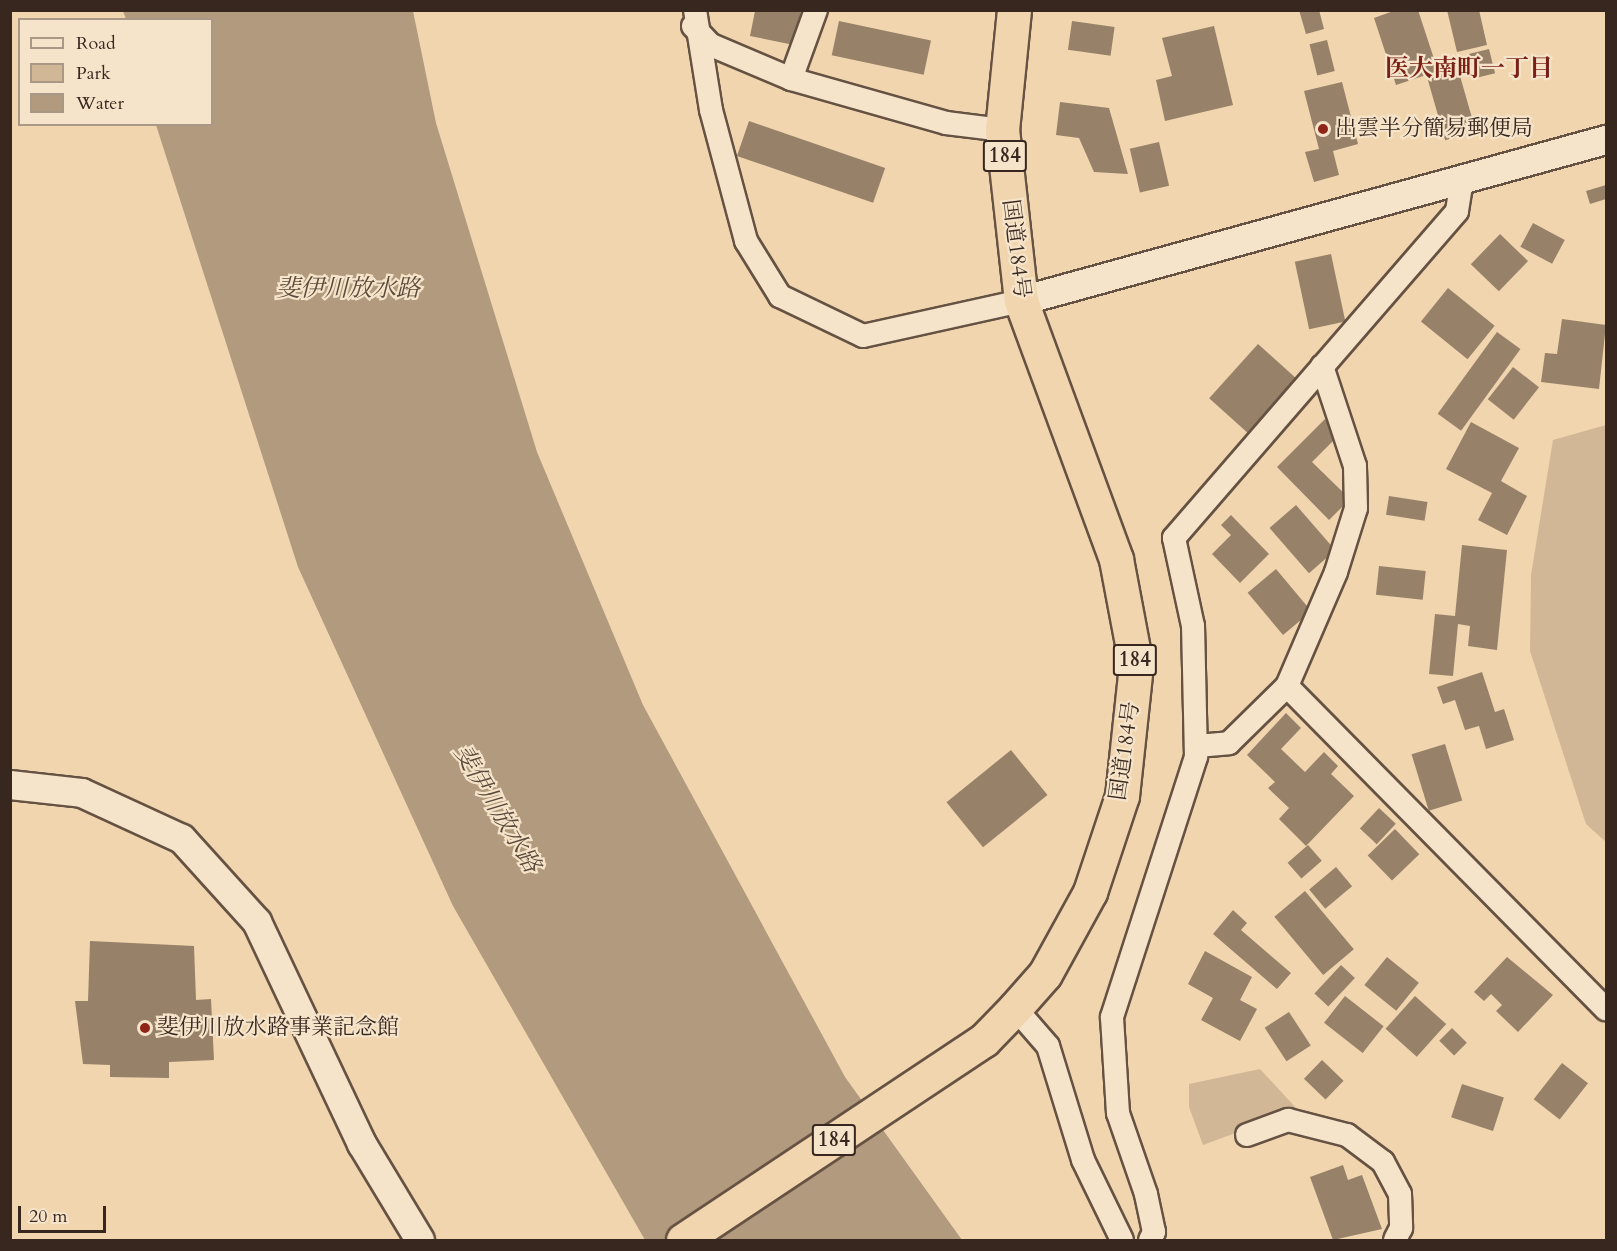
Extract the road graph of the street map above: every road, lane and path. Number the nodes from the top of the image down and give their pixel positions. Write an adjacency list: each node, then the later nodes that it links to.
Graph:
1 (686, 10): 5 (street)
2 (695, 10): 5 (street)
3 (816, 10): 6 (street)
4 (1014, 10): 7 (highway, 国道184号 / 184)
5 (696, 35): 6 (street); 10 (street)
6 (791, 79): 7 (street)
7 (1002, 130): 10 (highway, 国道184号 / 184)
8 (1606, 140): 9 (street)
9 (1462, 179): 10 (street); 11 (street)
10 (1021, 301): 15 (highway, 国道184号 / 184)
11 (1322, 366): 12 (street); 13 (street)
12 (1287, 686): 13 (street); 16 (street)
13 (1197, 746): 21 (street)
14 (10, 785): 18 (street)
15 (1015, 1008): 19 (highway, 国道184号 / 184); 20 (street)
16 (1606, 1010)
17 (1247, 1135): 22 (street)
18 (420, 1240)
19 (683, 1240)
20 (1122, 1240)
21 (1150, 1240)
22 (1395, 1240)

